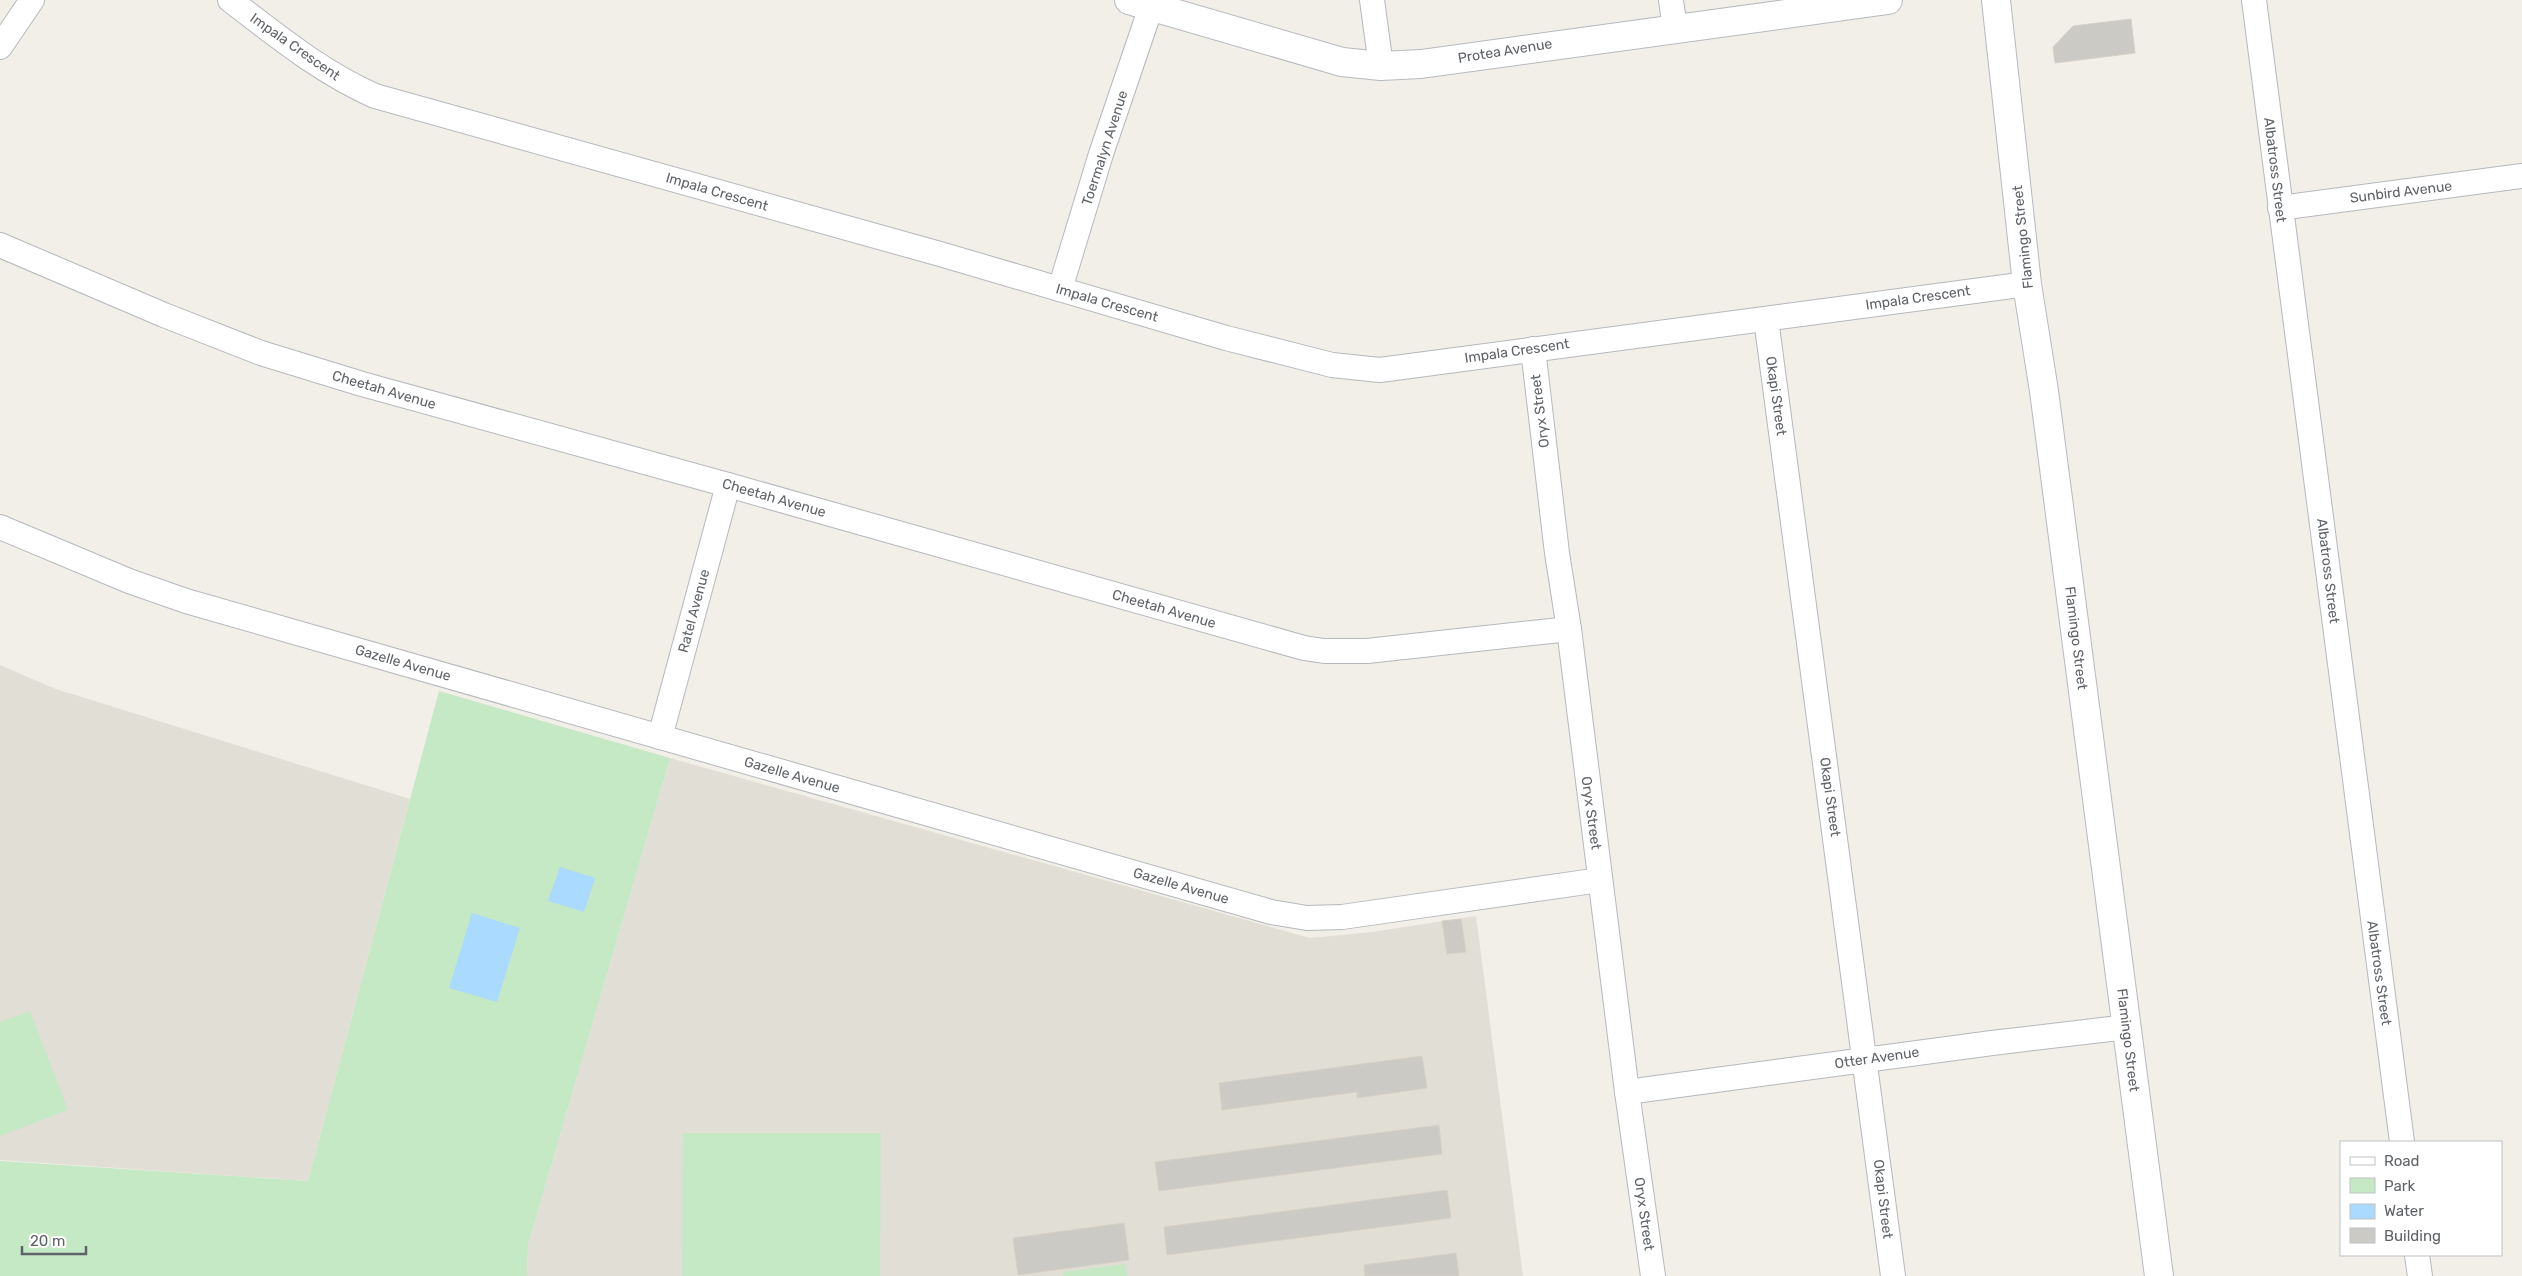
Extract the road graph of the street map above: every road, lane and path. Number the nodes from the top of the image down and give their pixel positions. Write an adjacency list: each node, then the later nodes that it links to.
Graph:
1 (32, 0): 10 (street)
2 (230, 0): 16 (street, Impala Crescent)
3 (1372, 0): 11 (street)
4 (1671, 0): 9 (street)
5 (1888, 0): 9 (street, Protea Avenue)
6 (1996, 0): 15 (street, Flamingo Street)
7 (2254, 0): 13 (street, Albatross Street)
8 (1140, 3): 11 (street, Protea Avenue); 16 (street, Toermalyn Avenue)
9 (1675, 29): 11 (street, Protea Avenue)
10 (0, 47)
11 (1381, 66)
12 (2522, 176): 13 (street, Sunbird Avenue)
13 (2280, 208): 27 (street, Albatross Street)
14 (0, 245): 19 (street, Cheetah Avenue)
15 (2027, 284): 17 (street, Impala Crescent); 24 (street, Flamingo Street)
16 (1060, 289): 18 (street, Impala Crescent)
17 (1766, 319): 18 (street, Impala Crescent); 25 (street, Okapi Street)
18 (1533, 349): 21 (street, Oryx Street)
19 (728, 485): 21 (street, Cheetah Avenue); 22 (street, Ratel Avenue)
20 (0, 527): 22 (street, Gazelle Avenue)
21 (1569, 629): 23 (street, Oryx Street)
22 (660, 737): 23 (street, Gazelle Avenue)
23 (1600, 880): 26 (street, Oryx Street)
24 (2127, 1028): 25 (street, Otter Avenue); 31 (street, Flamingo Street)
25 (1865, 1060): 26 (street, Otter Avenue); 30 (street, Okapi Street)
26 (1627, 1092): 29 (street, Oryx Street)
27 (2402, 1141)
28 (2417, 1256): 32 (street)
29 (1653, 1276)
30 (1893, 1276)
31 (2159, 1276)
32 (2420, 1276)

